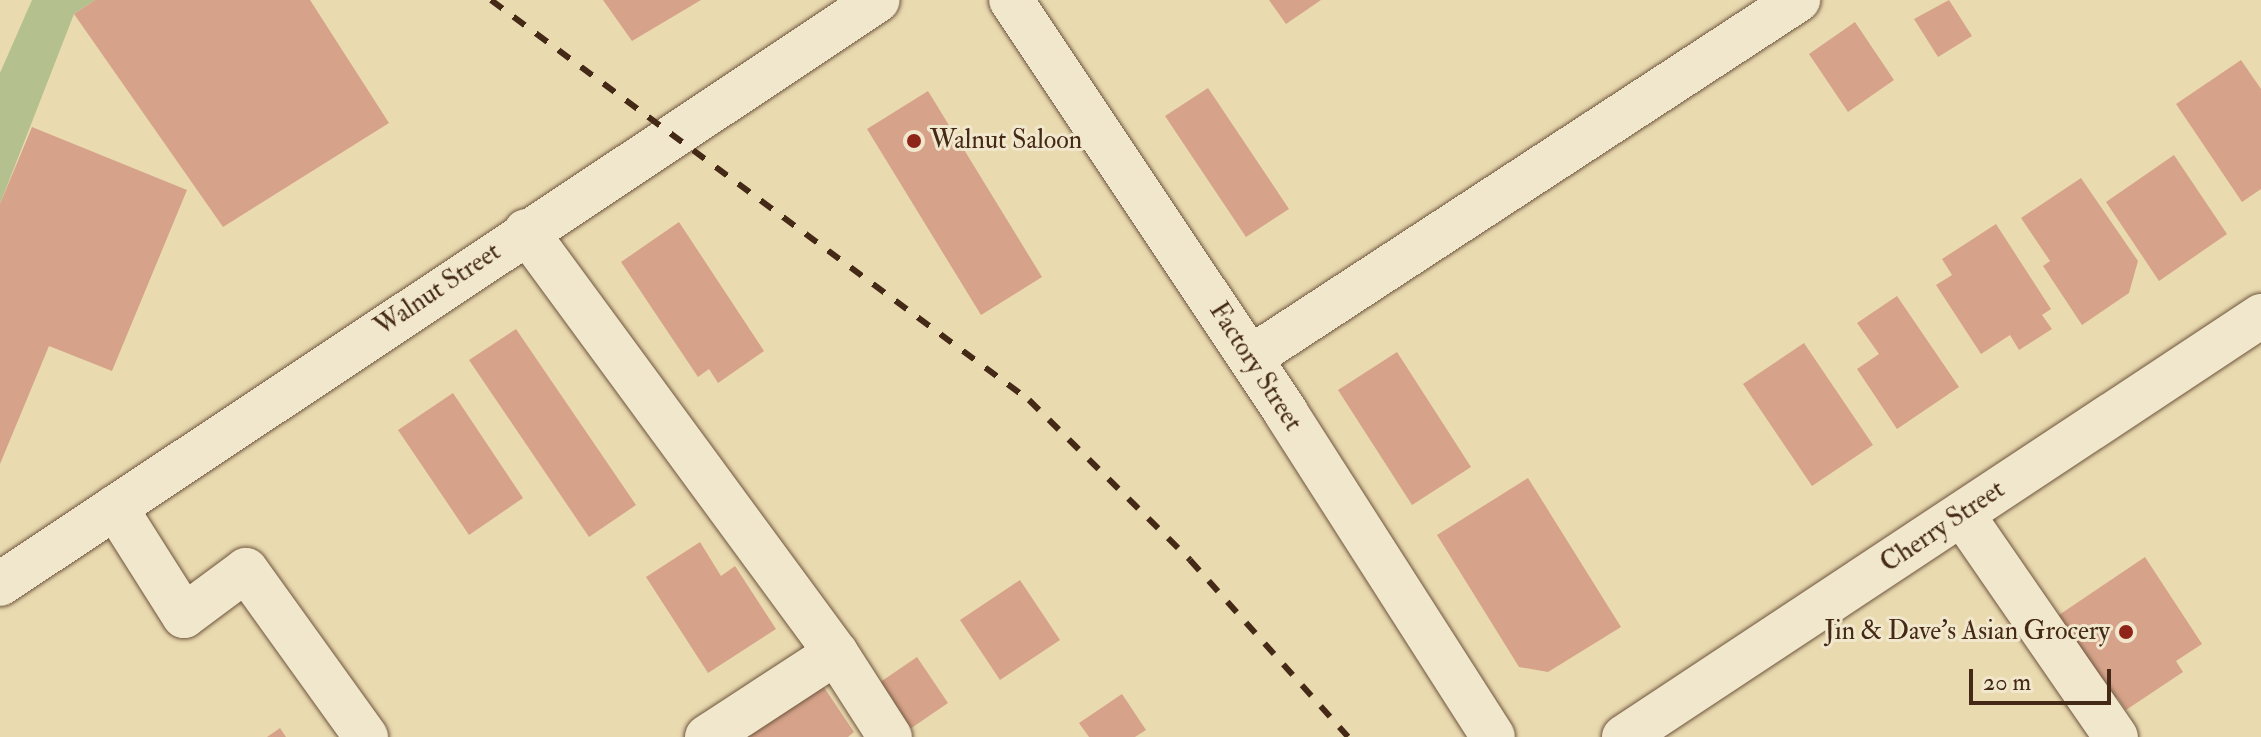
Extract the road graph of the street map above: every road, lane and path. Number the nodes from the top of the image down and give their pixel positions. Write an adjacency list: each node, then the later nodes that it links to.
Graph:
1 (878, 0): 4 (street, Walnut Street)
2 (1011, 0): 6 (street, Factory Street)
3 (1798, 0): 6 (street)
4 (526, 231): 7 (street, Walnut Street); 10 (street)
5 (2261, 316): 8 (street, Cherry Street)
6 (1250, 358): 14 (street, Factory Street)
7 (115, 507): 9 (street, Walnut Street); 11 (street)
8 (1962, 514): 15 (street, Cherry Street); 16 (street)
9 (0, 584)
10 (836, 653): 12 (street); 13 (street)
11 (366, 737)
12 (707, 737)
13 (890, 737)
14 (1493, 737)
15 (1624, 737)
16 (2116, 737)

